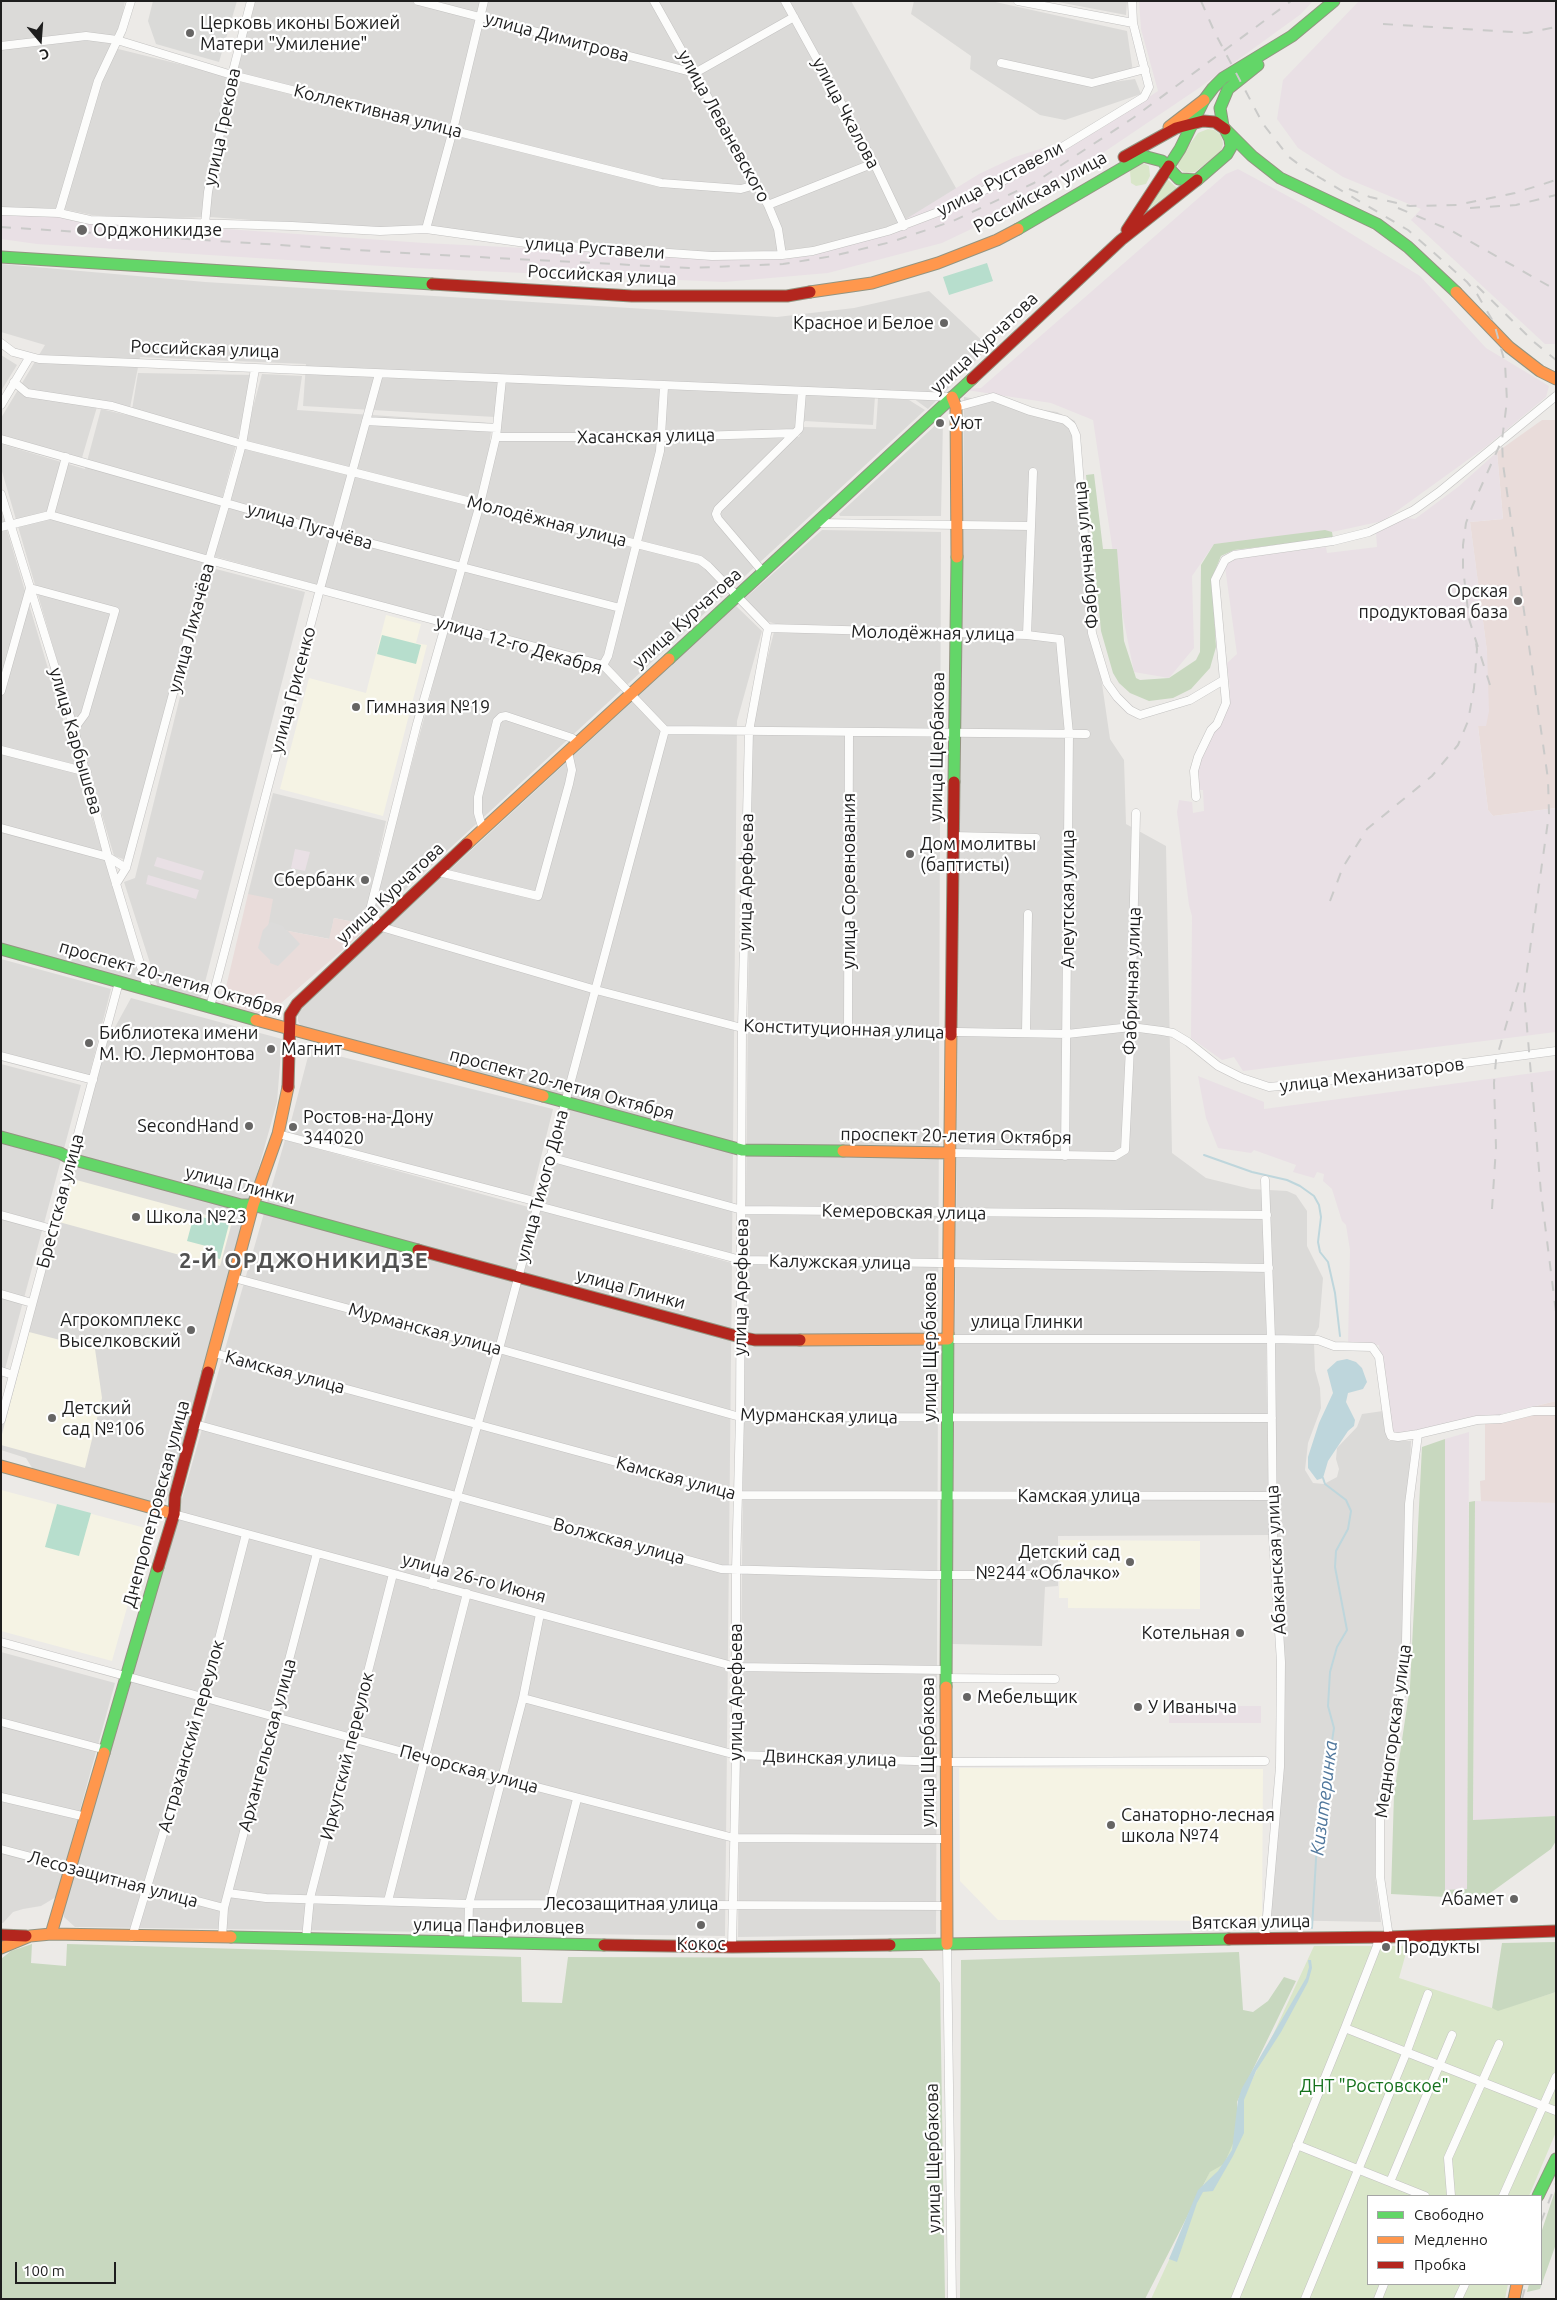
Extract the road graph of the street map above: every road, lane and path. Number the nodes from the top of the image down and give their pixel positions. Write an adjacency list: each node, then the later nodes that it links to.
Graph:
1 (131, 1): 14 (street)
2 (251, 1): 20 (street, улица Грекова)
3 (418, 1): 11 (street, улица Димитрова)
4 (484, 1): 11 (street)
5 (654, 1): 19 (street, улица Леваневского)
6 (785, 1): 12 (street, улица Чкалова)
7 (1018, 1): 13 (street)
8 (1132, 1): 13 (street)
9 (1334, 1): 18 (street)
10 (1341, 1): 18 (street)
11 (480, 17): 19 (street, улица Димитрова); 24 (street)
12 (794, 17): 19 (street); 28 (street, улица Чкалова)
13 (1133, 23): 17 (street)
14 (117, 40): 15 (street, Коллективная улица); 20 (street, Коллективная улица); 34 (street)
15 (1, 46)
16 (1000, 63): 17 (street)
17 (1145, 69): 36 (street, улица Руставели)
18 (1244, 70): 21 (street); 23 (street)
19 (695, 73): 31 (street, улица Леваневского)
20 (232, 75): 24 (street, Коллективная улица); 35 (street, улица Грекова)
21 (1204, 100): 22 (street); 26 (street)
22 (1192, 125): 23 (street); 26 (street); 29 (street)
23 (1224, 128): 25 (street); 27 (street)
24 (453, 130): 31 (street, Коллективная улица); 37 (street)
25 (1252, 156): 27 (street); 47 (street)
26 (1124, 157): 39 (street, Российская улица)
27 (1221, 161): 30 (street)
28 (874, 163): 32 (street); 36 (street, улица Чкалова)
29 (1169, 166): 30 (street); 38 (street, улица Курчатова); 41 (street, Российская улица)
30 (1197, 180): 38 (street, улица Курчатова)
31 (755, 185): 32 (street, улица Леваневского)
32 (768, 205): 40 (street, улица Леваневского)
33 (1, 211): 34 (street, улица Руставели)
34 (59, 213): 35 (street, улица Руставели)
35 (206, 224): 37 (street, улица Руставели)
36 (904, 226): 40 (street, улица Руставели)
37 (426, 229): 40 (street, улица Руставели)
38 (1121, 240): 52 (street, улица Курчатова)
39 (1, 250)
40 (782, 255)
41 (1, 257)
42 (1, 343): 43 (street, Российская улица)
43 (28, 358): 44 (street, Российская улица); 48 (street)
44 (255, 369): 45 (street, Российская улица); 60 (street, улица Лихачёва)
45 (379, 374): 46 (street, Российская улица); 54 (street, улица Грисенко)
46 (502, 379): 49 (street, Российская улица); 55 (street)
47 (1556, 379)
48 (14, 382): 53 (street); 60 (street, Молодёжная улица)
49 (664, 387): 50 (street, Российская улица); 58 (street)
50 (802, 392): 52 (street, Российская улица); 56 (street)
51 (1556, 396): 88 (street)
52 (954, 402): 68 (street, улица Курчатова); 70 (street, улица Щербакова); 88 (street, Фабричная улица)
53 (1, 405)
54 (366, 421): 55 (street); 62 (street, улица Грисенко)
55 (497, 428): 57 (street)
56 (796, 433): 58 (street, Хасанская улица); 77 (street)
57 (496, 437): 58 (street, Хасанская улица); 66 (street)
58 (663, 437): 74 (street)
59 (1, 439): 61 (street, улица Пугачёва)
60 (242, 444): 62 (street, Молодёжная улица); 65 (street, улица Лихачёва)
61 (66, 457): 65 (street, улица Пугачёва); 67 (street)
62 (353, 471): 66 (street, Молодёжная улица); 73 (street, улица Грисенко)
63 (1033, 472): 71 (street)
64 (1, 494): 69 (street, улица Карбышева)
65 (226, 502): 73 (street, улица Пугачёва); 75 (street, улица Лихачёва)
66 (480, 504): 74 (street, Молодёжная улица); 76 (street)
67 (50, 515): 69 (street, улица 12-го Декабря); 75 (street, улица 12-го Декабря)
68 (817, 523): 70 (street); 77 (street, улица Курчатова)
69 (10, 524): 72 (street, улица 12-го Декабря); 78 (street, улица Карбышева)
70 (957, 526): 71 (street); 84 (street, улица Щербакова)
71 (1031, 526): 85 (street)
72 (1, 527)
73 (335, 534): 76 (street, улица Пугачёва); 79 (street, улица Грисенко)
74 (637, 543): 80 (street, Молодёжная улица); 81 (street)
75 (209, 560): 79 (street, улица 12-го Декабря); 109 (street, улица Лихачёва)
76 (461, 567): 81 (street, улица Пугачёва); 82 (street)
77 (764, 572): 80 (street, улица Курчатова)
78 (30, 588): 89 (street); 91 (street, улица Карбышева); 91 (street)
79 (320, 589): 82 (street, улица 12-го Декабря); 118 (street, улица Грисенко)
80 (737, 596): 83 (street, Молодёжная улица); 90 (street, улица Курчатова)
81 (620, 608): 87 (street)
82 (445, 623): 87 (street, улица 12-го Декабря); 113 (street)
83 (768, 628): 84 (street, Молодёжная улица); 93 (street, улица Арефьева)
84 (956, 634): 85 (street, Молодёжная улица); 95 (street, улица Щербакова)
85 (1028, 635): 86 (street, Молодёжная улица)
86 (1062, 643): 96 (street, Алеутская улица)
87 (603, 665): 90 (street, улица 12-го Декабря)
88 (1222, 681): 102 (street)
89 (1, 691)
90 (631, 692): 92 (street, улица 12-го Декабря); 98 (street, улица Курчатова)
91 (74, 729): 101 (street, улица Карбышева)
92 (665, 730): 93 (street); 117 (street, улица Тихого Дона)
93 (749, 731): 94 (street); 119 (street, улица Арефьева)
94 (849, 732): 95 (street); 122 (street, улица Соревнования)
95 (955, 734): 96 (street); 106 (street, улица Щербакова)
96 (1069, 734): 97 (street); 126 (street, Алеутская улица)
97 (1086, 734)
98 (578, 743): 100 (street, улица Курчатова); 105 (street)
99 (1, 750): 101 (street)
100 (568, 752): 105 (street, улица Курчатова); 110 (street)
101 (87, 772): 108 (street, улица Карбышева)
102 (1196, 797)
103 (1136, 813): 120 (street, Фабричная улица)
104 (1, 828): 108 (street)
105 (483, 830): 110 (street, улица Курчатова)
106 (953, 836): 107 (street); 123 (street, улица Щербакова)
107 (1036, 838)
108 (108, 857): 109 (street); 111 (street, улица Карбышева)
109 (126, 868): 111 (street, улица Лихачёва)
110 (439, 872): 113 (street, улица Курчатова)
111 (116, 884): 116 (street, улица Карбышева)
112 (1028, 914): 124 (street)
113 (378, 926): 117 (street, Конституционная улица); 121 (street, улица Курчатова)
114 (2, 951): 115 (street, проспект 20-летия Октября)
115 (119, 982): 116 (street, проспект 20-летия Октября); 129 (street, Брестская улица)
116 (148, 990): 118 (street, проспект 20-летия Октября)
117 (596, 990): 119 (street, Конституционная улица); 130 (street, улица Тихого Дона)
118 (210, 1007): 121 (street, проспект 20-летия Октября)
119 (742, 1028): 122 (street, Конституционная улица); 133 (street, улица Арефьева)
120 (1131, 1028): 125 (street, Конституционная улица); 126 (street, Конституционная улица); 134 (street, Фабричная улица)
121 (289, 1029): 130 (street, проспект 20-летия Октября); 131 (street, Днепропетровская улица)
122 (848, 1029): 123 (street, Конституционная улица)
123 (952, 1032): 124 (street, Конституционная улица); 135 (street, улица Щербакова)
124 (1026, 1032): 126 (street, Конституционная улица)
125 (1173, 1033): 127 (street, улица Механизаторов)
126 (1067, 1034): 136 (street, Алеутская улица)
127 (1556, 1051)
128 (1, 1056): 129 (street)
129 (94, 1080): 138 (street, Брестская улица)
130 (564, 1102): 133 (street, проспект 20-летия Октября); 137 (street, улица Тихого Дона)
131 (278, 1134): 140 (street, Калужская улица); 141 (street, Днепропетровская улица)
132 (1, 1137): 138 (street, улица Глинки)
133 (742, 1150): 135 (street, проспект 20-летия Октября); 142 (street, улица Арефьева)
134 (1125, 1150): 136 (street, проспект 20-летия Октября)
135 (950, 1153): 136 (street, проспект 20-летия Октября); 143 (street, улица Щербакова)
136 (1065, 1156)
137 (549, 1157): 140 (street, улица Тихого Дона); 142 (street, Кемеровская улица)
138 (71, 1159): 141 (street, улица Глинки); 146 (street, Брестская улица)
139 (1265, 1180): 145 (street, Абаканская улица)
140 (537, 1204): 147 (street, Калужская улица); 150 (street, улица Тихого Дона)
141 (253, 1205): 150 (street, улица Глинки); 151 (street, Днепропетровская улица)
142 (742, 1210): 143 (street, Кемеровская улица); 147 (street, улица Арефьева)
143 (949, 1213): 145 (street, Кемеровская улица); 148 (street, улица Щербакова)
144 (1, 1215): 146 (street)
145 (1267, 1215): 149 (street, Абаканская улица)
146 (52, 1229): 153 (street, Брестская улица)
147 (741, 1260): 148 (street, Калужская улица); 154 (street, улица Арефьева)
148 (949, 1264): 149 (street, Калужская улица); 155 (street, улица Щербакова)
149 (1269, 1268): 156 (street, Абаканская улица)
150 (518, 1276): 154 (street, улица Глинки); 157 (street, улица Тихого Дона)
151 (234, 1278): 157 (street, Мурманская улица); 158 (street, Днепропетровская улица)
152 (1, 1294): 153 (street)
153 (32, 1303): 160 (street, Брестская улица)
154 (740, 1337): 155 (street, улица Глинки); 162 (street, улица Арефьева)
155 (948, 1339): 156 (street, улица Глинки); 163 (street, улица Щербакова)
156 (1271, 1339): 164 (street, Абаканская улица); 168 (street, улица Глинки)
157 (498, 1349): 162 (street, Мурманская улица); 167 (street, улица Тихого Дона)
158 (214, 1353): 166 (street, Днепропетровская улица); 167 (street, Камская улица)
159 (1, 1371): 160 (street)
160 (13, 1374): 165 (street, Брестская улица)
161 (1556, 1411): 168 (street)
162 (740, 1417): 163 (street, Мурманская улица); 170 (street, улица Арефьева)
163 (947, 1417): 164 (street, Мурманская улица); 173 (street, улица Щербакова)
164 (1272, 1418): 171 (street, Абаканская улица)
165 (1, 1420)
166 (195, 1424): 172 (street, Волжская улица); 174 (street, Днепропетровская улица)
167 (478, 1424): 170 (street, Камская улица); 172 (street, улица Тихого Дона)
168 (1418, 1434): 221 (street, Медногорская улица)
169 (1, 1466): 174 (street, улица 26-го Июня)
170 (738, 1495): 173 (street, Камская улица); 177 (street, улица Арефьева)
171 (1273, 1496): 173 (street, Камская улица); 223 (street, Абаканская улица)
172 (456, 1497): 177 (street, Волжская улица); 181 (street, улица Тихого Дона)
173 (947, 1497): 179 (street, улица Щербакова)
174 (174, 1514): 175 (street, улица 26-го Июня); 187 (street, Днепропетровская улица)
175 (246, 1534): 176 (street, улица 26-го Июня); 189 (street, Астраханский переулок)
176 (317, 1553): 178 (street, улица 26-го Июня); 191 (street, Архангельская улица)
177 (736, 1570): 179 (street, Волжская улица); 185 (street, улица Арефьева)
178 (393, 1574): 181 (street, улица 26-го Июня); 193 (street, Иркутский переулок)
179 (946, 1574): 180 (street, Волжская улица); 186 (street, улица Щербакова)
180 (1055, 1577)
181 (432, 1584): 182 (street, улица 26-го Июня)
182 (466, 1594): 183 (street, улица 26-го Июня); 196 (street)
183 (540, 1614): 185 (street, улица 26-го Июня); 190 (street)
184 (1, 1642): 187 (street, Печорская улица)
185 (736, 1667): 186 (street, улица 26-го Июня); 195 (street, улица Арефьева)
186 (946, 1674): 188 (street, улица 26-го Июня); 198 (street, улица Щербакова)
187 (128, 1677): 189 (street, Печорская улица); 194 (street, Днепропетровская улица)
188 (1055, 1679)
189 (204, 1697): 191 (street, Печорская улица); 207 (street, Астраханский переулок)
190 (523, 1698): 195 (street, Двинская улица); 199 (street)
191 (274, 1717): 193 (street, Печорская улица); 208 (street, Архангельская улица)
192 (1, 1722): 194 (street)
193 (352, 1737): 196 (street, Печорская улица); 209 (street, Иркутский переулок)
194 (106, 1750): 202 (street, Днепропетровская улица)
195 (736, 1756): 198 (street, Двинская улица); 203 (street, улица Арефьева)
196 (425, 1758): 199 (street, Печорская улица); 210 (street)
197 (1265, 1761): 198 (street, Двинская улица)
198 (945, 1762): 204 (street, улица Щербакова)
199 (503, 1778): 201 (street, Печорская улица); 211 (street)
200 (1, 1796): 202 (street)
201 (578, 1799): 203 (street, Печорская улица); 212 (street)
202 (86, 1817): 206 (street, Днепропетровская улица)
203 (734, 1838): 204 (street, Печорская улица); 213 (street, улица Арефьева)
204 (945, 1839): 214 (street, улица Щербакова)
205 (1, 1849): 206 (street, Лесозащитная улица)
206 (71, 1868): 207 (street, Лесозащитная улица); 217 (street, Днепропетровская улица)
207 (148, 1887): 215 (street, Лесозащитная улица); 220 (street, Астраханский переулок)
208 (228, 1894): 209 (street, Лесозащитная улица); 215 (street, Архангельская улица)
209 (310, 1898): 210 (street, Лесозащитная улица); 224 (street, Иркутский переулок)
210 (388, 1901): 211 (street, Лесозащитная улица)
211 (469, 1904): 212 (street, Лесозащитная улица); 225 (street)
212 (550, 1904): 213 (street, Лесозащитная улица)
213 (732, 1905): 214 (street, Лесозащитная улица); 227 (street, улица Арефьева)
214 (945, 1906): 226 (street, улица Щербакова)
215 (224, 1908): 222 (street, Архангельская улица)
216 (1556, 1931): 221 (street, Вятская улица)
217 (51, 1934): 219 (street); 220 (street, улица Панфиловцев)
218 (1, 1936): 219 (street)
219 (30, 1936): 228 (street)
220 (132, 1937): 222 (street, улица Панфиловцев)
221 (1384, 1937): 223 (street, Вятская улица); 230 (street)
222 (222, 1938): 224 (street, улица Панфиловцев)
223 (1265, 1939): 226 (street, Вятская улица)
224 (306, 1940): 225 (street, улица Панфиловцев)
225 (468, 1942): 227 (street, улица Панфиловцев)
226 (946, 1944): 227 (street, улица Панфиловцев); 250 (street, улица Щербакова)
227 (732, 1947)
228 (1, 1948)
229 (1428, 1994): 233 (street)
230 (1345, 2028): 233 (street); 239 (street)
231 (1452, 2035): 234 (street)
232 (1499, 2044): 236 (street)
233 (1407, 2052): 234 (street); 241 (street)
234 (1440, 2065): 236 (street); 242 (street)
235 (1556, 2077): 237 (street)
236 (1483, 2081): 237 (street); 244 (street)
237 (1543, 2106): 238 (street); 245 (street)
238 (1556, 2111)
239 (1297, 2145): 241 (street); 251 (street)
240 (1556, 2159): 246 (street)
241 (1358, 2168): 242 (street); 252 (street)
242 (1390, 2182): 243 (street)
243 (1421, 2195)
244 (1451, 2195)
245 (1503, 2195)
246 (1538, 2195)
247 (1384, 2285): 253 (street)
248 (1465, 2285): 254 (street)
249 (1517, 2285): 255 (street)
250 (952, 2299)
251 (1235, 2299)
252 (1305, 2299)
253 (1378, 2299)
254 (1458, 2299)
255 (1514, 2299)

